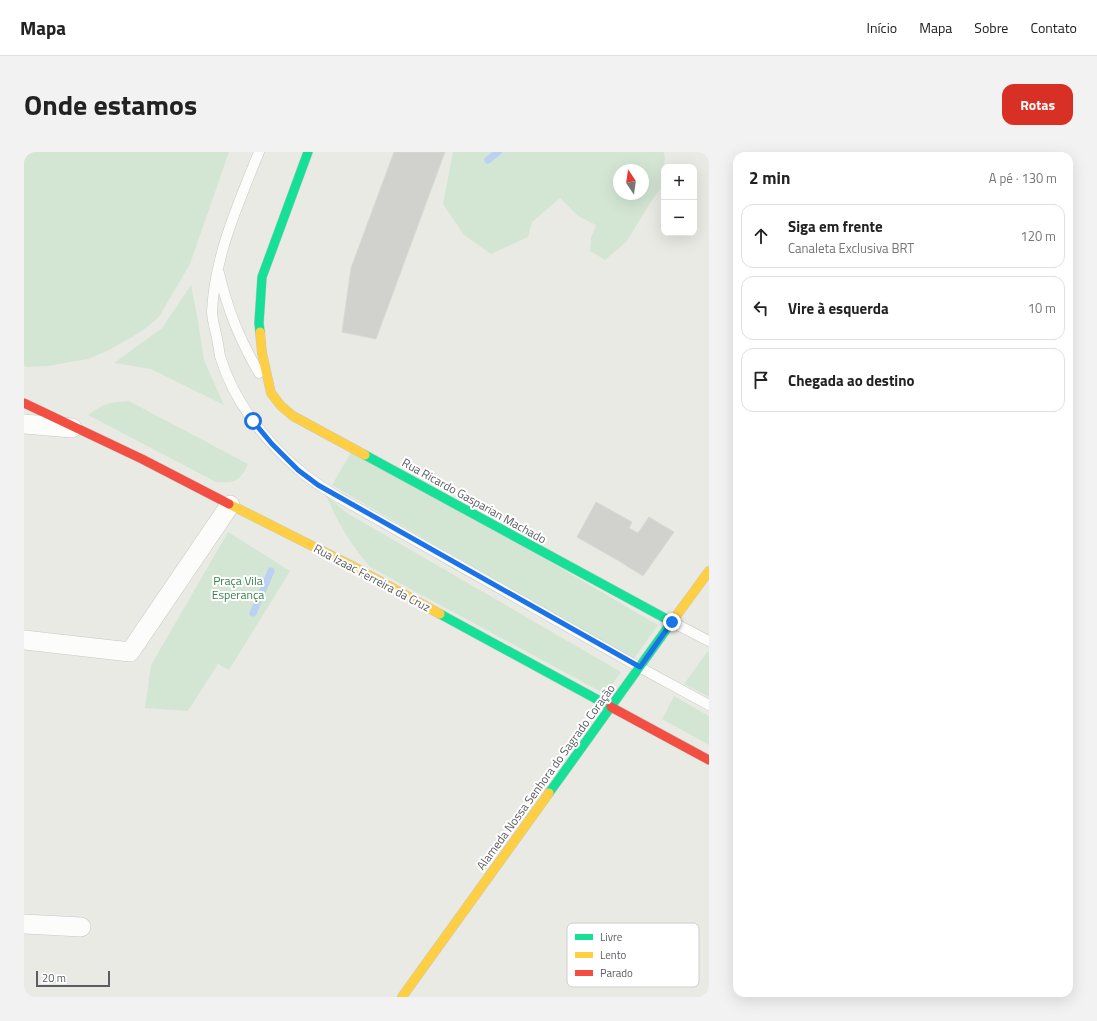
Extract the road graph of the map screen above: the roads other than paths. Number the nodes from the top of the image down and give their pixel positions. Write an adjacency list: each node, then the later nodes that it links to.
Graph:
1 (259, 152): 3 (lane)
2 (308, 152): 4 (main road)
3 (218, 265): 4 (lane); 13 (lane)
4 (271, 393): 10 (main road, Rua Ricardo Gasparian Machado)
5 (24, 403): 7 (main road)
6 (24, 424): 7 (street, Rua Izaac Ferreira da Cruz)
7 (76, 429): 8 (main road, Rua Izaac Ferreira da Cruz)
8 (230, 505): 11 (street); 15 (main road, Rua Izaac Ferreira da Cruz)
9 (709, 571): 10 (main road, Alameda Nossa Senhora do Sagrado Coração)
10 (672, 622): 12 (lane); 13 (main road, Alameda Nossa Senhora do Sagrado Coração)
11 (24, 640)
12 (709, 641)
13 (640, 667): 14 (lane); 15 (main road, Alameda Nossa Senhora do Sagrado Coração)
14 (709, 704)
15 (612, 706): 16 (main road, Rua Izaac Ferreira da Cruz); 19 (main road, Alameda Nossa Senhora do Sagrado Coração)
16 (709, 760)
17 (24, 924): 18 (street)
18 (81, 928)
19 (402, 997)

